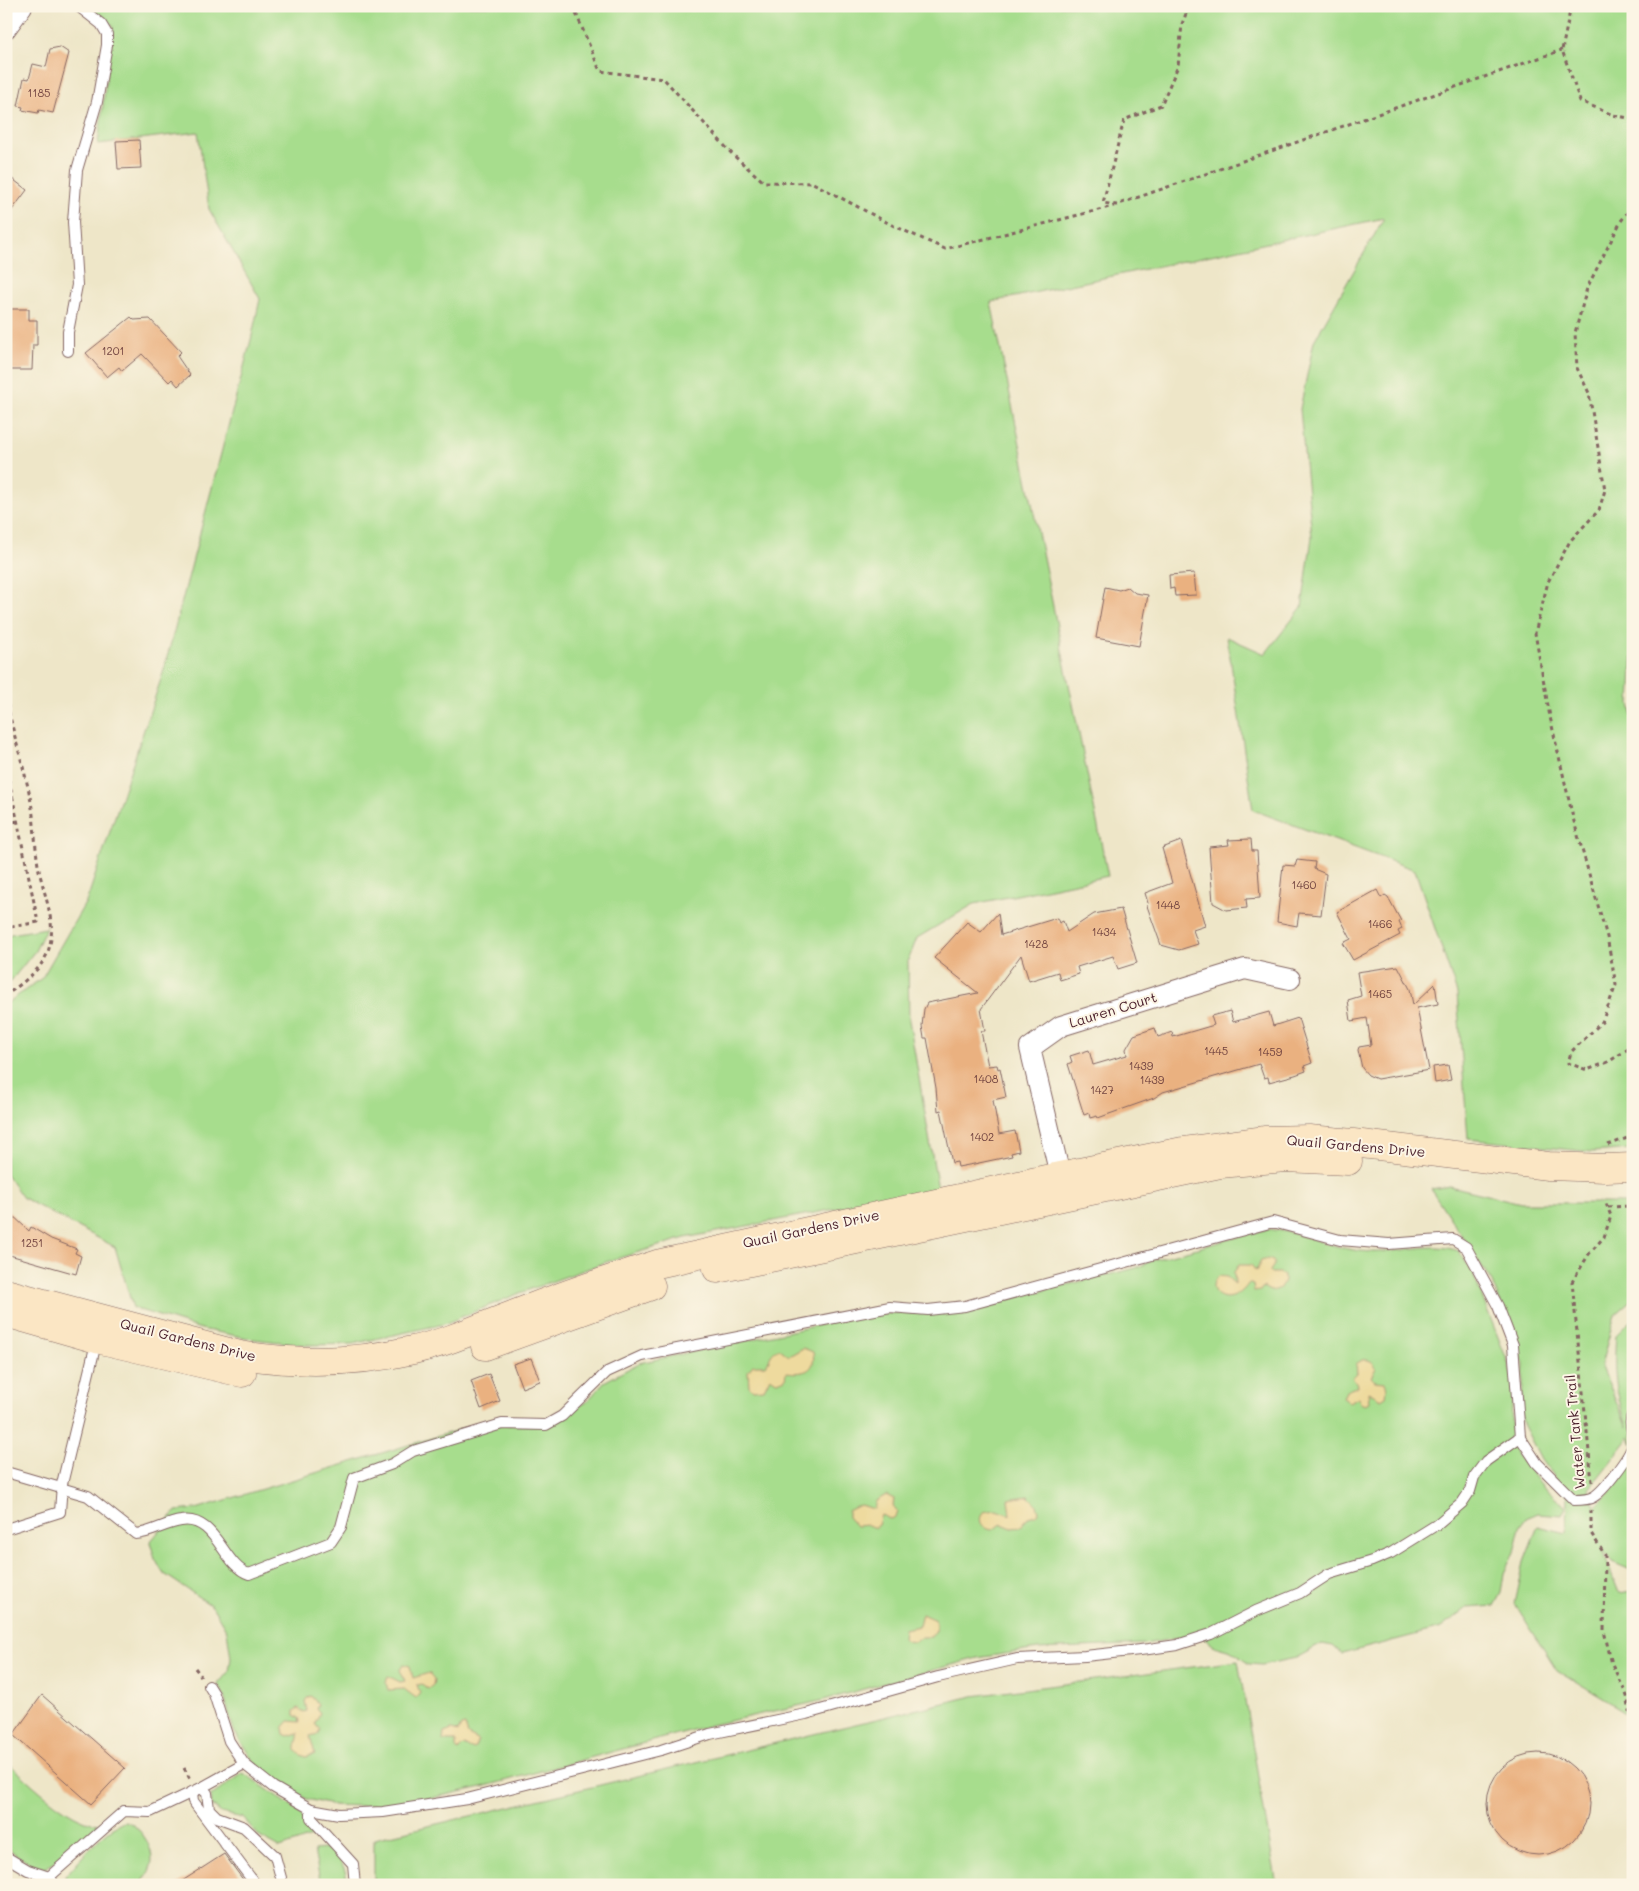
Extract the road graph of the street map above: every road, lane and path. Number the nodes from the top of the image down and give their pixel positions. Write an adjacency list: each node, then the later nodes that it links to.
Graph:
1 (22, 6): 6 (street)
2 (78, 6): 11 (lane)
3 (573, 6): 9 (path)
4 (1189, 6): 9 (path)
5 (1570, 6): 7 (path)
6 (6, 28)
7 (1562, 50): 8 (path); 9 (path)
8 (1633, 119)
9 (1116, 205)
10 (1633, 206): 19 (path)
11 (68, 351)
12 (6, 696): 18 (path)
13 (6, 765): 14 (path)
14 (18, 821): 15 (path); 16 (path)
15 (6, 823)
16 (6, 928)
17 (1290, 979): 22 (street, Lauren Court)
18 (6, 995)
19 (1633, 1046)
20 (1633, 1167): 22 (main road, Quail Gardens Drive)
21 (1633, 1185): 22 (main road, Quail Gardens Drive)
22 (1062, 1186): 28 (main road, Quail Gardens Drive)
23 (1606, 1201): 25 (path, Water Tank Trail)
24 (1633, 1206): 25 (path)
25 (1608, 1207): 34 (path, Water Tank Trail)
26 (6, 1293): 28 (main road, Quail Gardens Drive)
27 (6, 1313): 28 (main road, Quail Gardens Drive)
28 (100, 1329): 33 (lane)
29 (1633, 1413): 31 (lane)
30 (1520, 1437): 33 (lane); 34 (lane); 41 (lane)
31 (1633, 1444): 34 (lane)
32 (6, 1472): 33 (lane)
33 (61, 1488): 35 (lane)
34 (1591, 1499): 37 (path, Water Tank Trail)
35 (6, 1529)
36 (209, 1686): 39 (lane)
37 (1630, 1703): 38 (path, Water Tank Trail)
38 (1633, 1725)
39 (244, 1764): 40 (lane); 41 (lane)
40 (197, 1790): 43 (lane); 44 (lane); 45 (lane)
41 (311, 1810): 46 (lane)
42 (6, 1857): 43 (lane)
43 (52, 1881)
44 (256, 1885)
45 (283, 1885)
46 (355, 1885)

